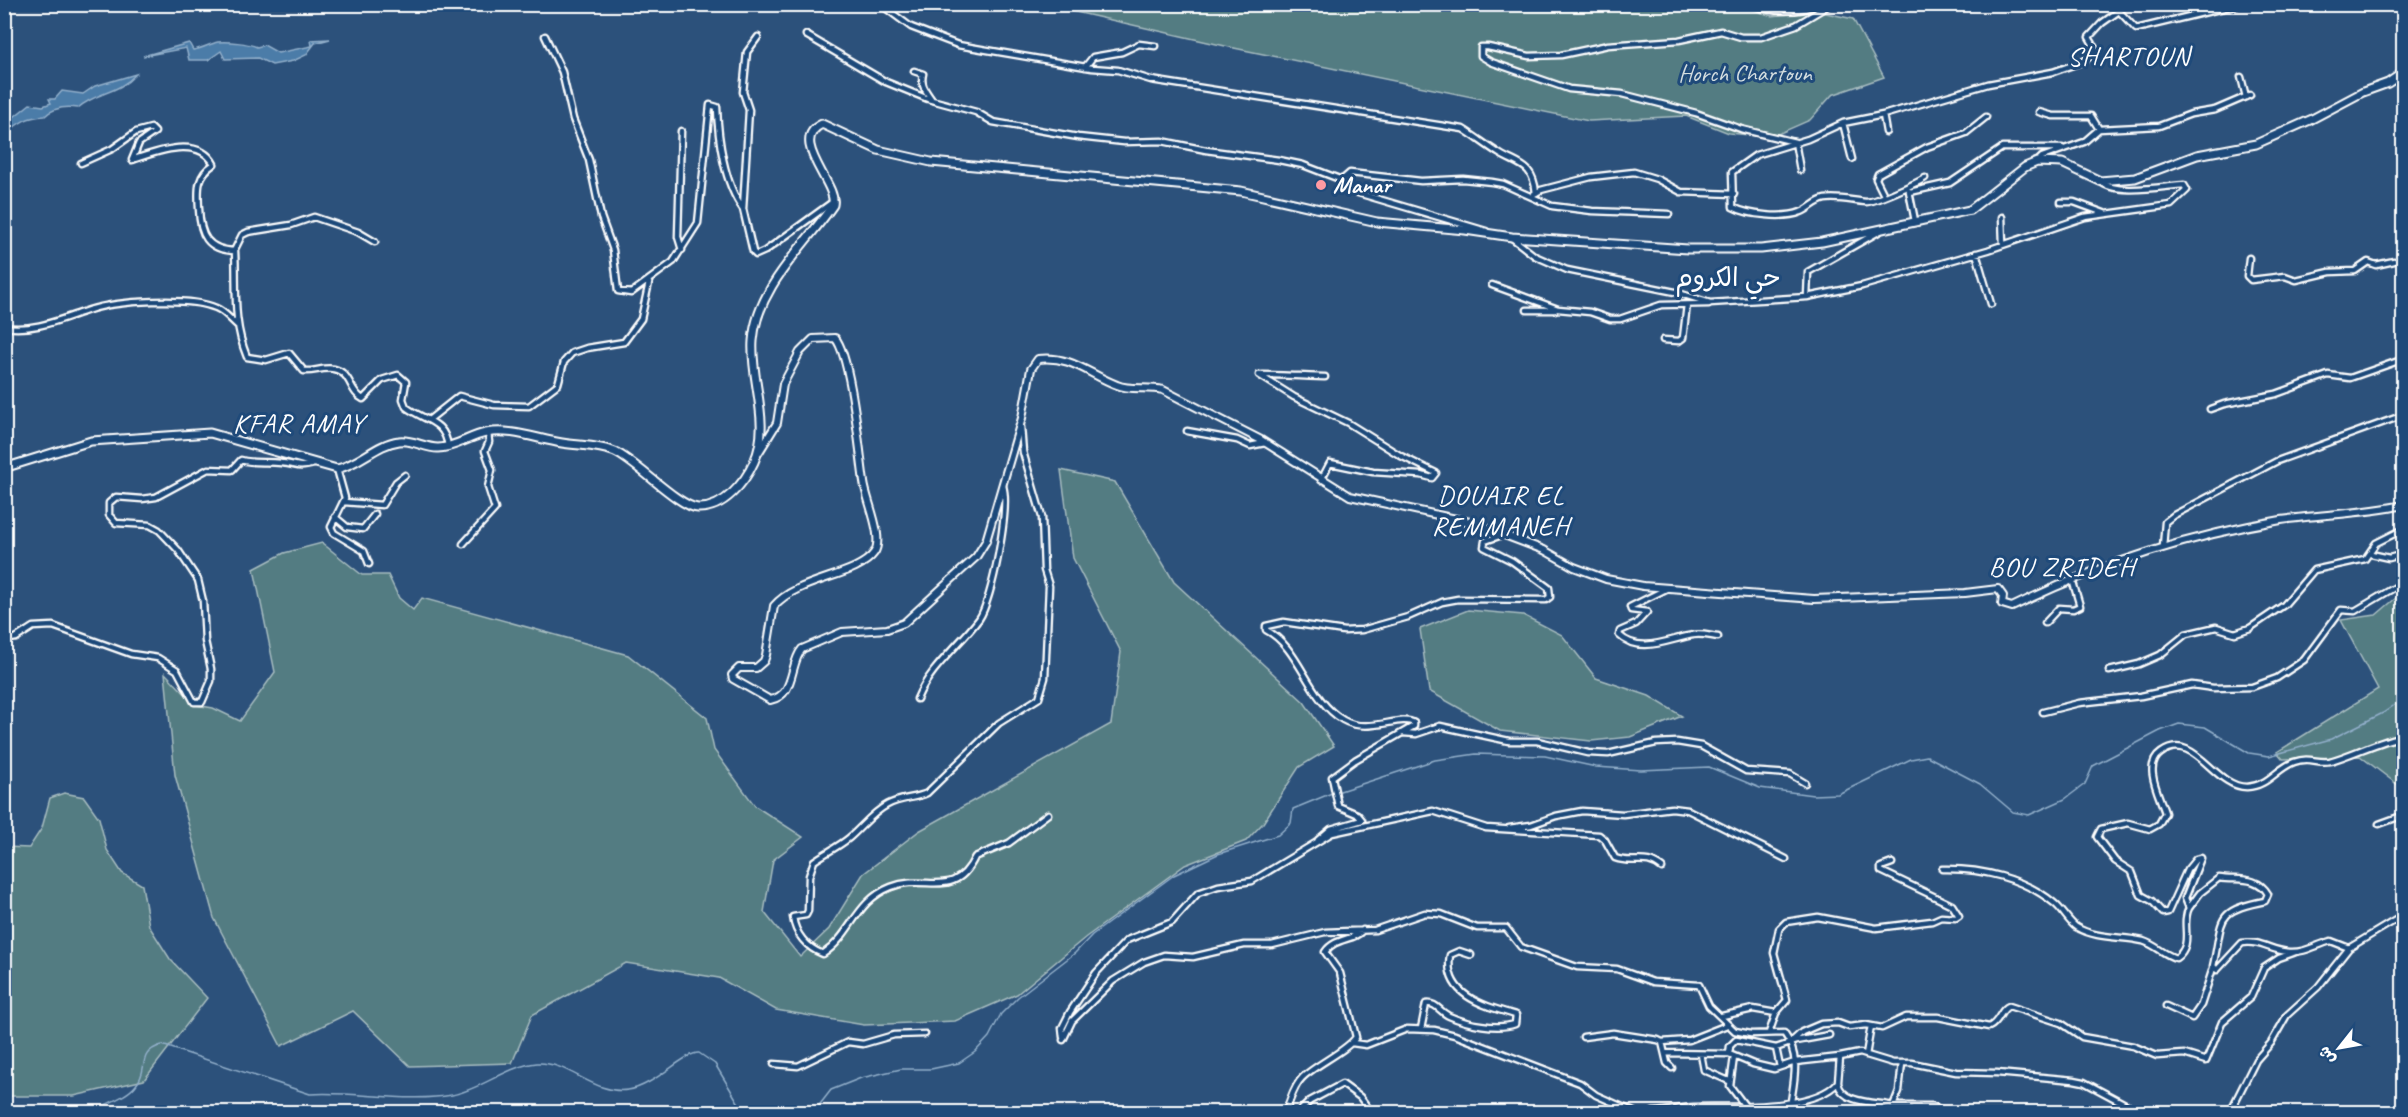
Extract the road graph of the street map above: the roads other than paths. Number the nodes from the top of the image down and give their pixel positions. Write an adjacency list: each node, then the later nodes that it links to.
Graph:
1 (880, 4): 10 (street)
2 (1750, 4): 3 (street)
3 (1821, 4)
4 (1831, 4): 22 (street)
5 (2240, 4): 16 (street)
6 (806, 35): 14 (street)
7 (545, 36): 52 (street)
8 (758, 38): 37 (street)
9 (1155, 46): 10 (street)
10 (1084, 67): 33 (street)
11 (914, 71): 14 (street)
12 (2403, 72): 30 (main road)
13 (2241, 76): 19 (street)
14 (932, 100): 29 (street)
15 (2038, 112): 19 (street)
16 (1883, 115): 18 (street); 21 (street)
17 (1986, 117): 34 (street)
18 (1843, 123): 22 (street); 24 (street)
19 (2099, 129): 23 (street)
20 (681, 131): 47 (street)
21 (1886, 132)
22 (1795, 142): 27 (street); 32 (street)
23 (2064, 148): 25 (street); 31 (street)
24 (1852, 159)
25 (2037, 162): 30 (main road); 41 (main road)
26 (81, 163): 48 (street)
27 (1800, 170)
28 (1925, 178): 31 (street)
29 (1342, 180): 33 (street); 43 (street)
30 (2100, 181): 39 (street)
31 (1909, 191): 34 (street); 41 (street)
32 (1734, 194): 33 (street); 34 (street)
33 (1534, 195): 38 (street)
34 (1884, 195)
35 (834, 201): 37 (street); 43 (main road); 73 (main road)
36 (2061, 202): 39 (street)
37 (743, 209): 47 (street)
38 (1670, 214)
39 (2108, 214): 46 (street)
40 (2002, 217): 46 (street)
41 (1916, 221): 42 (main road)
42 (1883, 228): 44 (main road); 54 (street)
43 (1491, 233): 44 (main road)
44 (1512, 237): 55 (street)
45 (375, 242): 48 (street)
46 (2003, 244): 49 (street)
47 (682, 250): 52 (street)
48 (234, 251): 60 (street)
49 (1976, 253): 54 (street); 56 (street)
50 (2249, 258): 51 (street)
51 (2394, 261)
52 (649, 283): 68 (street)
53 (1492, 285): 58 (street)
54 (1807, 297): 55 (street)
55 (1710, 303): 57 (street)
56 (1991, 304)
57 (1687, 305): 58 (street); 62 (street)
58 (1558, 309): 59 (street)
59 (1527, 310)
60 (238, 326): 61 (street); 68 (street)
61 (4, 327)
62 (1663, 340)
63 (2403, 358): 65 (street)
64 (1325, 377): 78 (street)
65 (2210, 409)
66 (2403, 415): 87 (street)
67 (1022, 418): 71 (street); 79 (street); 103 (street)
68 (430, 419): 72 (street)
69 (1187, 431): 71 (street)
70 (488, 432): 72 (main road); 73 (main road); 86 (street)
71 (1265, 443): 78 (street)
72 (448, 447): 76 (main road)
73 (759, 452): 79 (street)
74 (314, 464): 75 (main road); 76 (main road); 96 (street)
75 (4, 468)
76 (337, 469): 80 (street)
77 (405, 475): 80 (street)
78 (1321, 480): 85 (street)
79 (1004, 486): 98 (street)
80 (344, 502): 83 (street)
81 (2403, 505): 87 (street)
82 (375, 514): 83 (street)
83 (335, 517): 90 (street)
84 (2403, 529): 88 (street)
85 (1505, 534): 93 (street); 100 (street)
86 (463, 544)
87 (2163, 547): 91 (street)
88 (2371, 554): 89 (street); 97 (street)
89 (2403, 555)
90 (369, 564)
91 (2072, 579): 93 (street); 94 (street)
92 (2403, 582): 99 (street)
93 (1668, 588): 95 (street)
94 (2045, 623)
95 (1718, 637)
96 (4, 640)
97 (2109, 671)
98 (917, 699)
99 (2043, 712)
100 (1403, 733): 102 (street); 107 (street)
101 (2403, 736): 112 (street)
102 (1805, 783)
103 (1048, 814)
104 (2403, 815): 105 (street)
105 (2379, 824)
106 (1504, 829): 107 (street); 108 (street); 110 (street)
107 (1318, 840): 114 (street)
108 (1786, 859)
109 (1892, 863): 120 (street)
110 (1662, 868)
111 (1942, 868): 112 (street)
112 (2189, 908): 118 (street)
113 (2403, 915): 115 (street)
114 (1363, 930): 121 (street); 130 (street)
115 (2349, 948): 116 (street); 158 (street)
116 (2296, 952): 118 (street); 123 (street)
117 (1471, 955): 124 (street)
118 (2213, 968): 119 (street)
119 (2166, 1006)
120 (1776, 1013): 121 (street); 125 (street)
121 (1722, 1016): 122 (street)
122 (1727, 1025): 125 (street); 129 (street)
123 (1871, 1026): 131 (street); 136 (street)
124 (1421, 1029): 130 (street); 154 (street)
125 (1769, 1033): 131 (street)
126 (925, 1034): 141 (street)
127 (1829, 1035): 131 (street)
128 (1583, 1037): 129 (street)
129 (1662, 1042): 133 (street)
130 (1352, 1043): 151 (street)
131 (1790, 1043): 132 (street); 139 (street)
132 (1776, 1048): 135 (street); 142 (street)
133 (1665, 1053): 134 (street); 143 (street)
134 (1701, 1054): 135 (street); 144 (street)
135 (1729, 1054): 138 (street)
136 (1866, 1055): 137 (street); 140 (street)
137 (1840, 1056): 139 (street); 145 (street)
138 (1734, 1057): 142 (street); 144 (street)
139 (1795, 1062): 142 (street); 146 (street)
140 (1902, 1063): 148 (street); 157 (street)
141 (774, 1064)
142 (1780, 1067)
143 (1672, 1068)
144 (1729, 1081): 147 (street)
145 (1838, 1082): 146 (street); 148 (street)
146 (1791, 1101): 147 (street)
147 (1746, 1106): 150 (street)
148 (1893, 1106): 156 (street)
149 (1699, 1110): 150 (street); 155 (street)
150 (1738, 1110)
151 (1284, 1113)
152 (1299, 1113): 153 (street)
153 (1371, 1113)
154 (1634, 1113)
155 (1653, 1113)
156 (1946, 1113)
157 (2140, 1113)
158 (2230, 1113)

